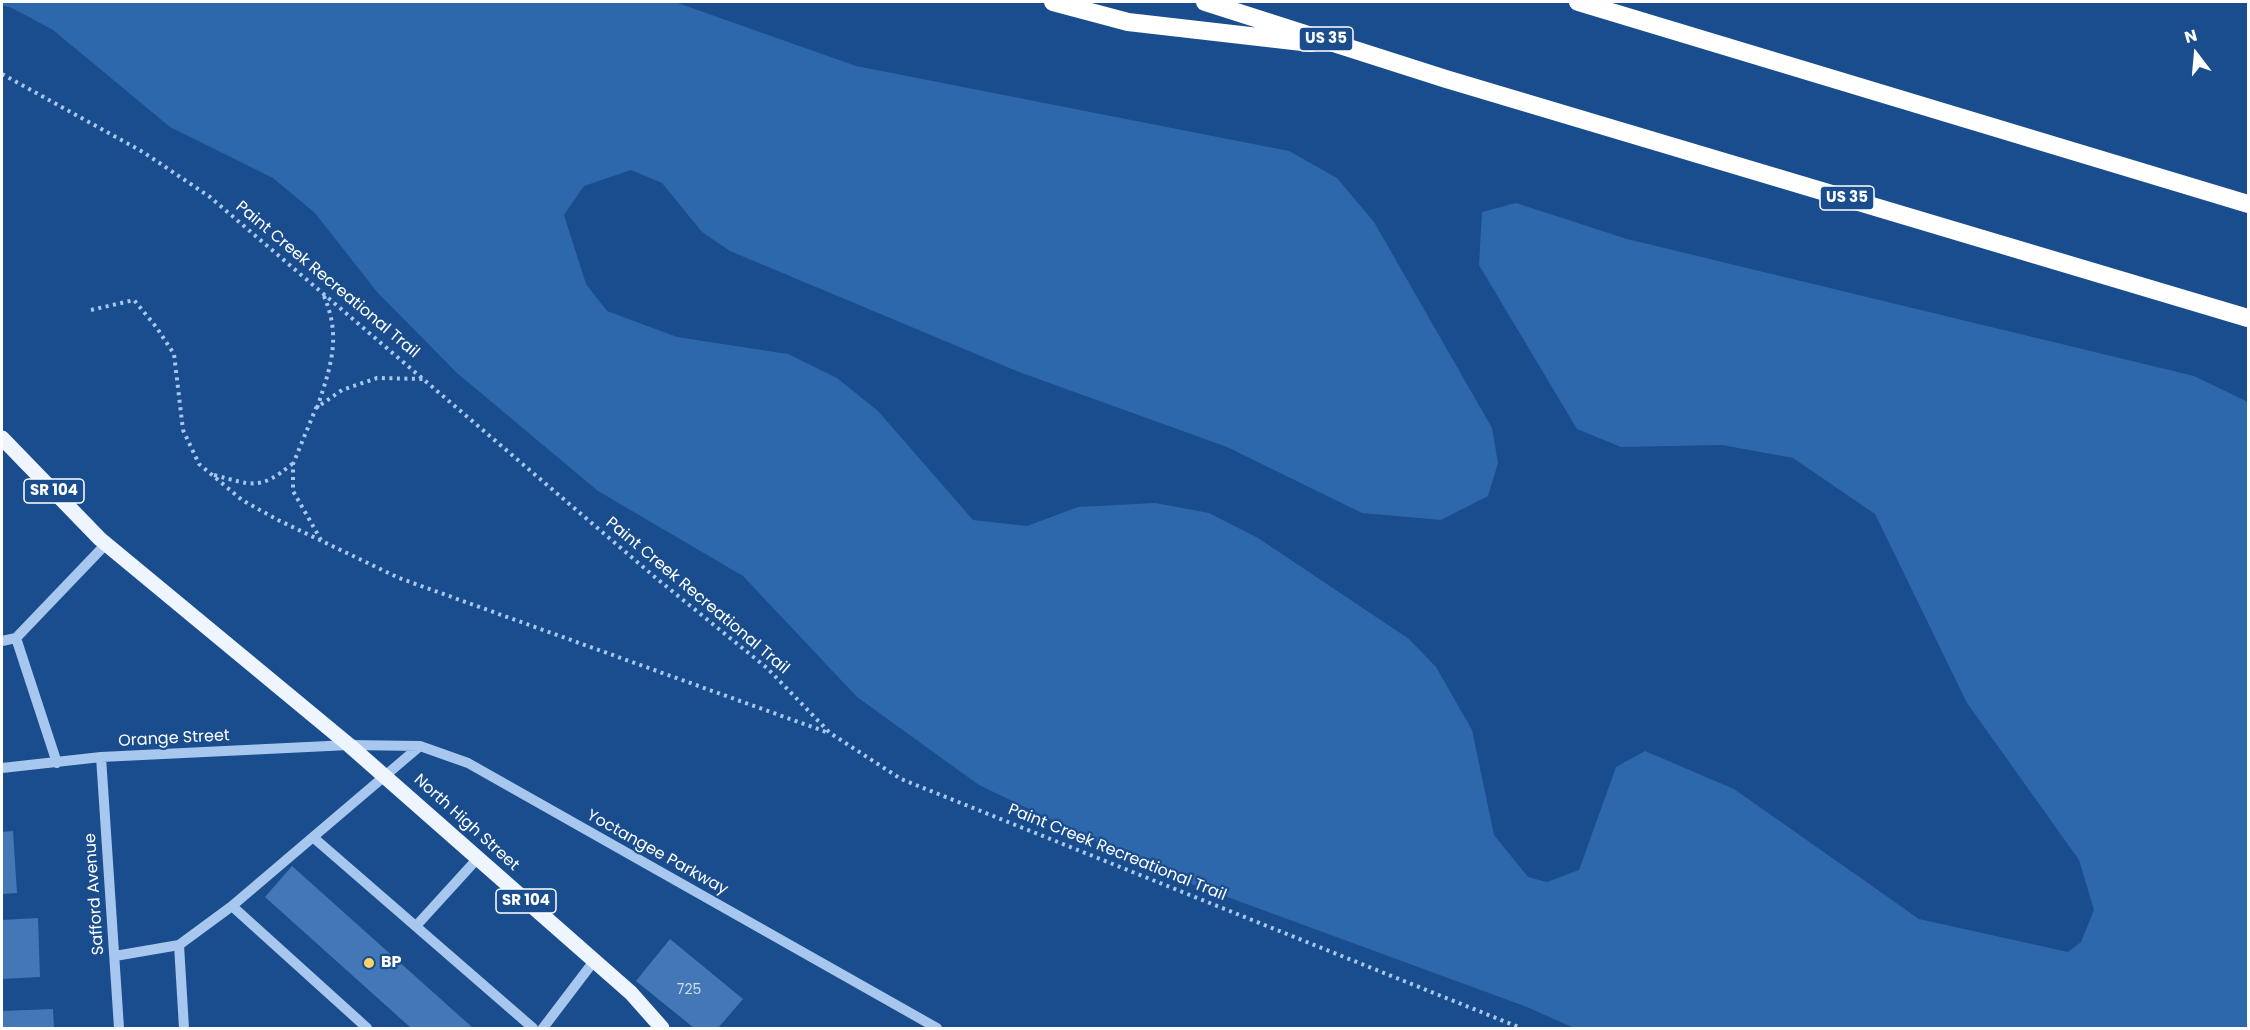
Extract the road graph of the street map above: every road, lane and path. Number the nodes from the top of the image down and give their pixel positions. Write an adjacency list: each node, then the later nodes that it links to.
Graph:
1 (1053, 2): 4 (highway)
2 (1205, 2): 4 (highway, US 35)
3 (1578, 2): 6 (highway)
4 (1352, 48): 9 (highway, US 35)
5 (2, 74): 7 (path, Paint Creek Recreational Trail)
6 (2248, 204)
7 (321, 291): 10 (path, Paint Creek Recreational Trail); 11 (path)
8 (91, 310): 14 (path)
9 (2248, 318)
10 (424, 379): 11 (path); 19 (path, Paint Creek Recreational Trail)
11 (316, 408): 13 (path)
12 (2, 438): 16 (main road, SR 104)
13 (293, 464): 14 (path); 15 (path)
14 (212, 475): 15 (path)
15 (321, 541): 19 (path)
16 (106, 544): 17 (street); 20 (main road, SR 104)
17 (16, 638): 18 (street); 23 (street)
18 (2, 641)
19 (830, 733): 40 (path, Paint Creek Recreational Trail)
20 (349, 744): 21 (street, Yoctangee Parkway); 22 (street, Orange Street); 25 (main road, North High Street / SR 104)
21 (420, 746): 25 (street); 39 (street, Yoctangee Parkway)
22 (101, 757): 23 (street, Orange Street); 31 (street, Safford Avenue)
23 (57, 763): 24 (street, Orange Street)
24 (2, 768)
25 (386, 777): 26 (street); 27 (main road, North High Street / SR 104)
26 (314, 838): 28 (street); 29 (street)
27 (478, 858): 29 (street); 32 (main road, North High Street / SR 104)
28 (232, 906): 30 (street); 35 (street)
29 (416, 927): 36 (street)
30 (179, 945): 31 (street); 34 (street)
31 (115, 956): 33 (street, Safford Avenue)
32 (594, 961): 37 (street); 38 (main road, North High Street / SR 104)
33 (119, 1029)
34 (184, 1029)
35 (367, 1029)
36 (533, 1029)
37 (543, 1029)
38 (662, 1029)
39 (937, 1029)
40 (1521, 1029)

